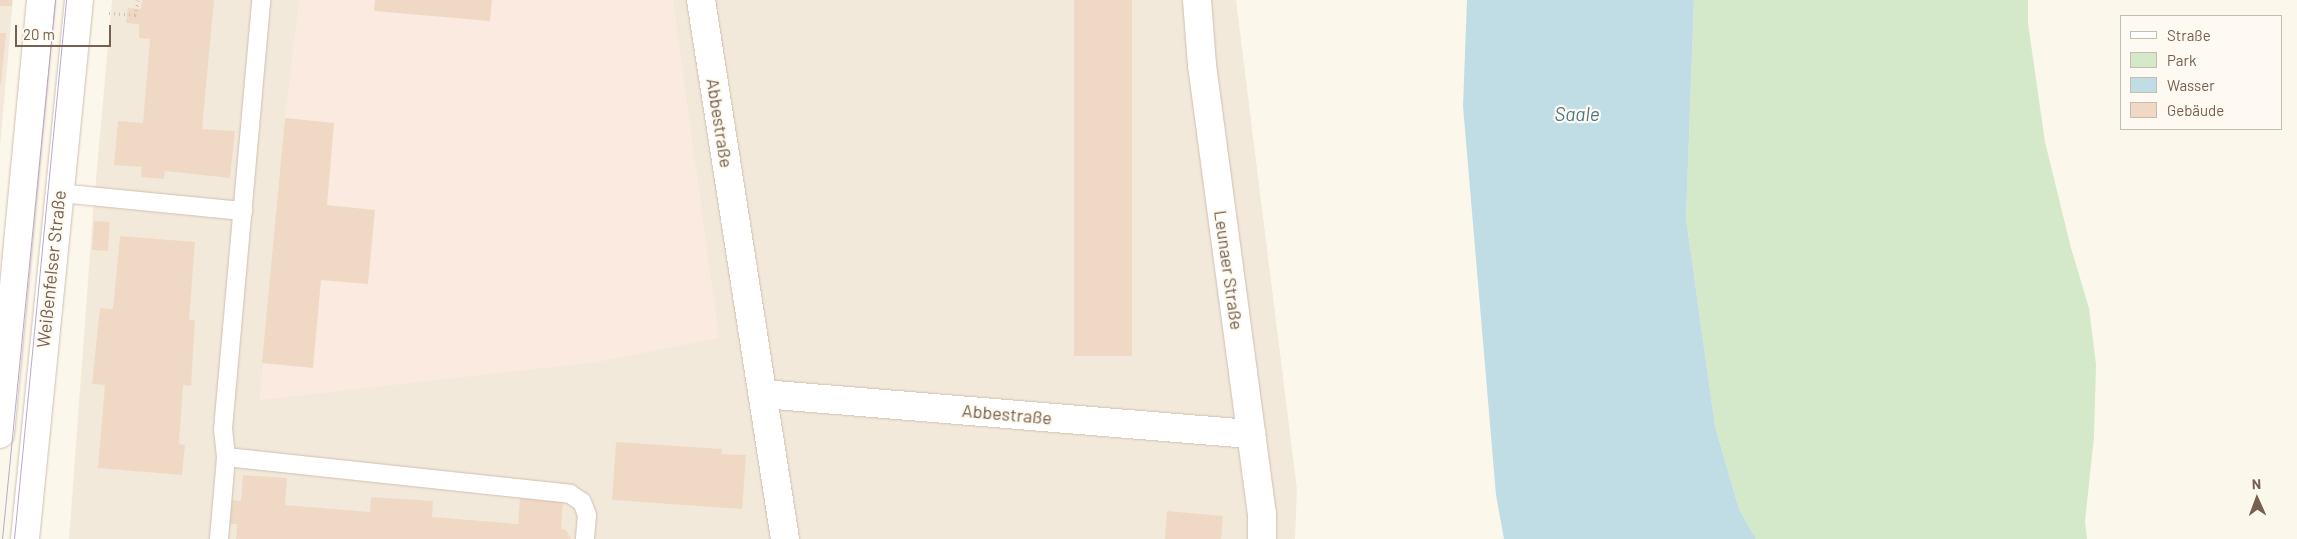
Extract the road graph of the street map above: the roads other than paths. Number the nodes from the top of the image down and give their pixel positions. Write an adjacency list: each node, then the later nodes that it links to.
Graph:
1 (40, 0): 8 (street, Weißenfelser Straße)
2 (79, 0): 6 (street, Weißenfelser Straße)
3 (261, 0): 7 (lane)
4 (701, 0): 9 (street, Abbestraße)
5 (1197, 0): 11 (street, Leunaer Straße)
6 (59, 193): 7 (lane); 13 (street, Weißenfelser Straße)
7 (243, 210): 12 (lane)
8 (4, 350): 10 (street, Weißenfelser Straße)
9 (763, 394): 11 (street, Abbestraße); 16 (street, Abbestraße)
10 (0, 434)
11 (1251, 434): 17 (street, Leunaer Straße)
12 (226, 457): 14 (lane); 15 (lane)
13 (25, 539)
14 (219, 539)
15 (585, 539)
16 (785, 539)
17 (1262, 539)

